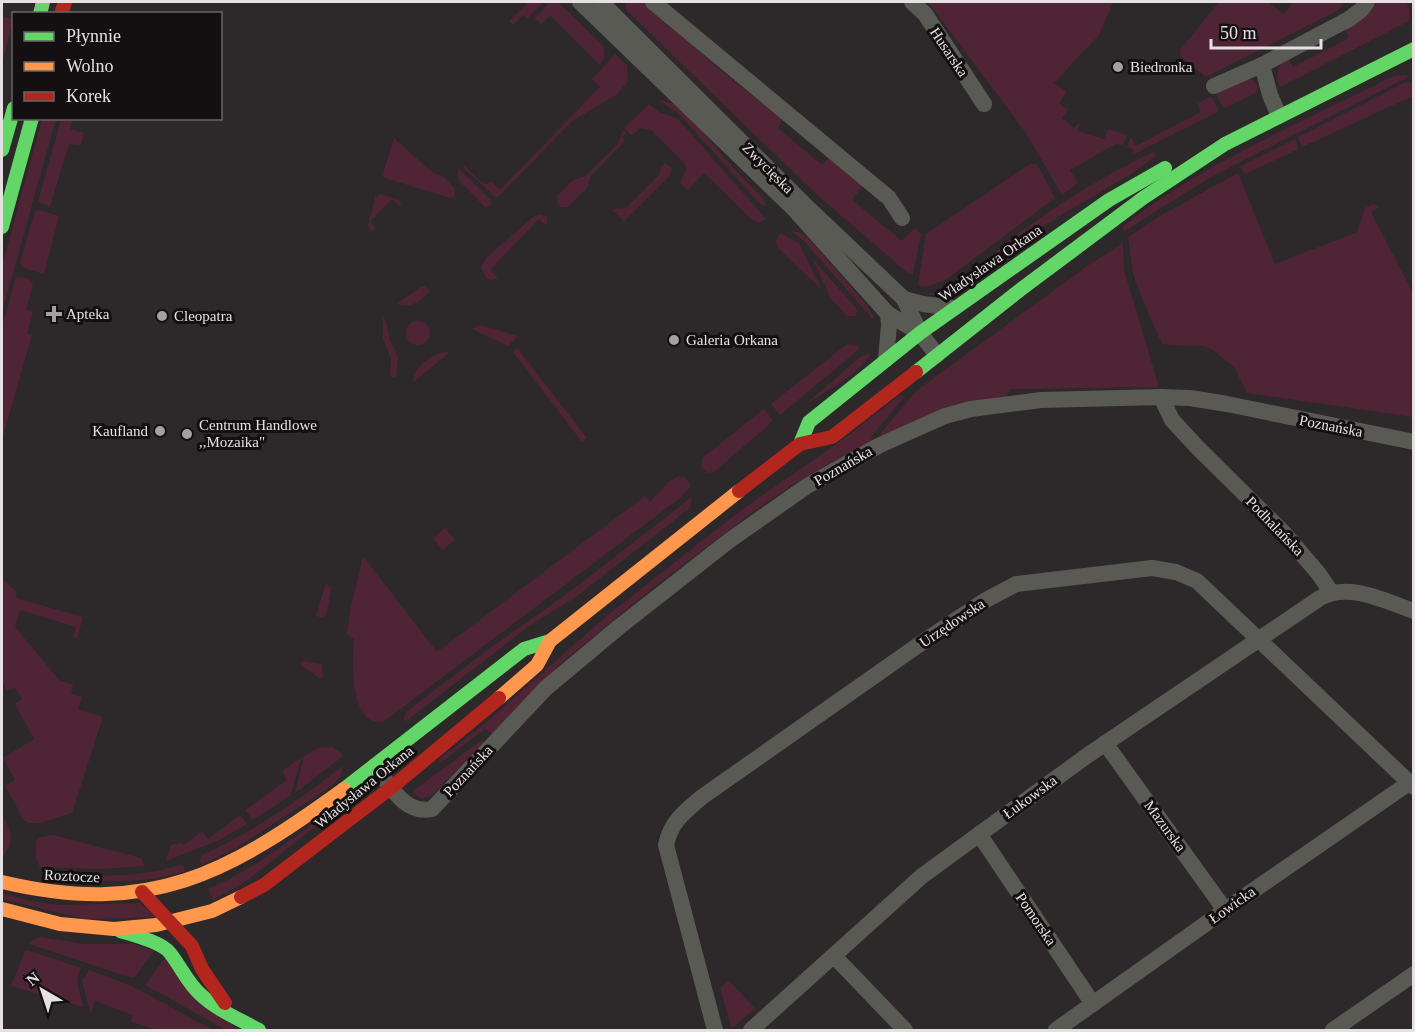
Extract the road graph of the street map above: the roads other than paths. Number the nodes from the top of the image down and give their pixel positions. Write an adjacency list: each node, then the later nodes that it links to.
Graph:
1 (580, 2): 5 (street, Zwycięska)
2 (653, 2): 15 (street)
3 (912, 2): 9 (street, Husarska)
4 (1367, 2): 7 (street)
5 (605, 7): 17 (street, Zwycięska); 19 (street, Zwycięska)
6 (1413, 49): 11 (street, Władysława Orkana)
7 (1262, 65): 8 (street); 11 (street)
8 (1215, 86)
9 (984, 104)
10 (12, 115): 14 (street)
11 (1279, 116): 13 (street, Władysława Orkana)
12 (31, 120): 16 (street)
13 (1225, 144): 18 (street, Władysława Orkana); 21 (street, Władysława Orkana)
14 (2, 150)
15 (902, 218)
16 (2, 227)
17 (904, 299): 18 (street); 20 (street, Zwycięska)
18 (953, 308): 20 (street, Władysława Orkana)
19 (888, 315): 20 (street, Zwycięska); 22 (street)
20 (920, 333): 21 (street, Zwycięska); 22 (street, Władysława Orkana)
21 (937, 355): 25 (street, Władysława Orkana)
22 (886, 359): 25 (street, Władysława Orkana)
23 (1161, 397): 24 (street, Poznańska); 26 (street, Podhalańska); 33 (street, Poznańska)
24 (1413, 442)
25 (800, 444): 29 (street, Władysława Orkana)
26 (1331, 592): 27 (street); 28 (street, Łukowska)
27 (1413, 611)
28 (1260, 640): 30 (street, Łukowska); 32 (street, Urzędowska); 51 (street, Urzędowska)
29 (550, 641): 31 (street, Władysława Orkana); 33 (street, Władysława Orkana)
30 (1106, 743): 34 (street, Łukowska); 40 (street, Mazurska)
31 (375, 766): 33 (street, Poznańska); 35 (street, Władysława Orkana)
32 (1411, 785): 40 (street, Łowicka)
33 (392, 787): 41 (street, Władysława Orkana)
34 (979, 834): 46 (street, Łukowska); 48 (street, Pomorska)
35 (198, 877): 37 (street, Władysława Orkana); 42 (street)
36 (2, 882): 38 (street, Roztocze)
37 (169, 886): 38 (street, Roztocze)
38 (142, 892): 42 (street)
39 (2, 909): 43 (street)
40 (1225, 910): 48 (street, Łowicka)
41 (212, 911): 42 (street, Władysława Orkana); 44 (street)
42 (172, 922): 43 (street); 44 (street); 45 (street)
43 (114, 929): 45 (street)
44 (197, 937): 49 (street)
45 (169, 951): 49 (street)
46 (834, 956): 52 (street, Łukowska); 53 (street)
47 (1413, 974): 55 (street)
48 (1093, 1004): 54 (street, Łowicka)
49 (237, 1018): 50 (street)
50 (259, 1030)
51 (715, 1030)
52 (751, 1030)
53 (905, 1030)
54 (1056, 1030)
55 (1333, 1030)

